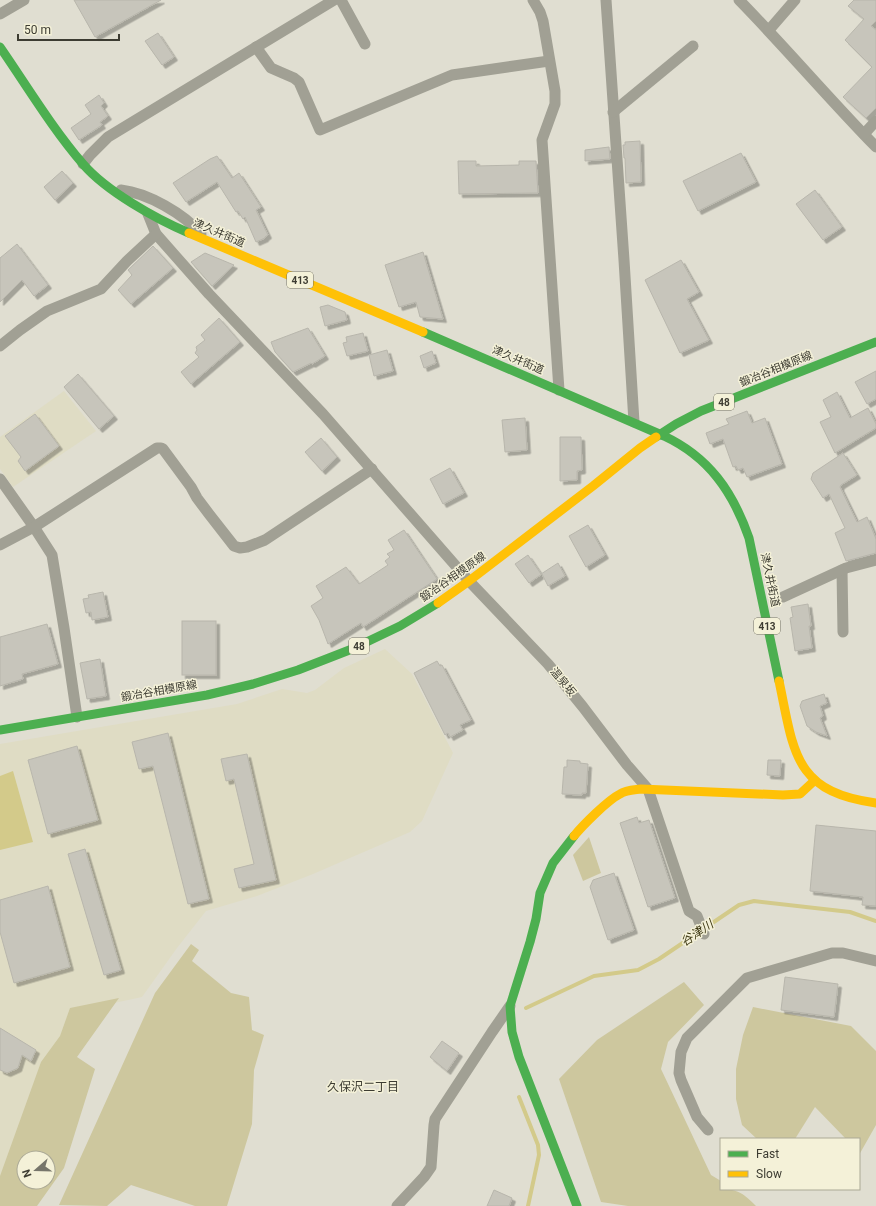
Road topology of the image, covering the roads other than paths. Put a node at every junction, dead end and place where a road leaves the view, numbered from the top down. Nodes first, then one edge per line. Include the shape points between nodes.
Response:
1 (24, 0) edge
2 (334, 0) edge
3 (341, 0) edge
4 (533, 0) edge
5 (606, 0) edge
6 (739, 0) edge
7 (795, 0) edge
8 (0, 14) edge
9 (769, 30) junction
10 (364, 44) dead end
11 (692, 46) dead end
12 (0, 47) edge
13 (256, 47) junction
14 (550, 61) junction
15 (613, 112) junction
16 (876, 121) edge
17 (864, 134) junction
18 (876, 147) edge
19 (83, 164) junction
20 (113, 190) junction
21 (146, 212) junction
22 (156, 234) junction
23 (206, 240) junction
24 (876, 342) edge
25 (0, 346) edge
26 (559, 390) junction
27 (634, 422) junction
28 (660, 434) junction
29 (372, 469) junction
30 (0, 479) edge
31 (34, 527) junction
32 (0, 545) edge
33 (876, 560) edge
34 (842, 570) junction
35 (469, 581) junction
36 (783, 597) dead end
37 (843, 632) dead end
38 (77, 717) junction
39 (0, 730) edge
40 (814, 781) junction
41 (648, 789) junction
42 (876, 803) edge
43 (704, 934) dead end
44 (876, 961) edge
45 (510, 1006) junction
46 (708, 1130) dead end
47 (397, 1206) edge
48 (577, 1206) edge

1 - 8 street
2 - 13 street
3 - 10 street
4 - 14 street via 542,17
5 - 15 street
6 - 9 street
7 - 9 street
9 - 17 street
11 - 15 street
12 - 19 main road, 津久井街道 / 413
13 - 14 street via 271,68 299,82 320,130 452,75
13 - 19 street via 108,138
14 - 26 street via 555,104 542,140
15 - 27 street
16 - 17 street
17 - 18 street
19 - 20 main road, 津久井街道 / 413
20 - 21 main road, 津久井街道 / 413
20 - 23 street via 138,194 154,200 191,223
21 - 22 street, 温泉坂
21 - 23 main road, 津久井街道 / 413
22 - 25 street via 101,289 47,311
22 - 29 street, 温泉坂 via 213,299
23 - 26 main road, 津久井街道 / 413
24 - 28 main road, 鍛冶谷相模原線 / 48 via 701,411
26 - 27 main road, 津久井街道 / 413
27 - 28 main road, 津久井街道 / 413
28 - 35 main road, 鍛冶谷相模原線 / 48
28 - 40 main road, 津久井街道 / 413 via 695,454 722,482 736,502 749,538 796,754
29 - 31 street via 265,540 240,548 234,546 222,532 163,449 157,448
29 - 35 street, 温泉坂
30 - 31 street
31 - 32 street
31 - 38 street via 52,555
33 - 34 street
34 - 36 street
34 - 37 street
35 - 38 main road, 鍛冶谷相模原線 / 48 via 400,626 352,649 298,670 206,695
35 - 41 street, 温泉坂 via 564,682
38 - 39 main road, 鍛冶谷相模原線 / 48
40 - 41 main road via 800,794 783,795
40 - 42 main road, 津久井街道 / 413 via 839,796
41 - 43 street via 689,911 697,916
41 - 45 main road via 627,790 607,804 582,826 553,864 540,892 530,942
44 - 46 street via 832,953 747,978 732,992 687,1038 680,1052 680,1080 697,1117
45 - 47 street via 435,1119 432,1162 428,1172
45 - 48 main road via 514,1043

